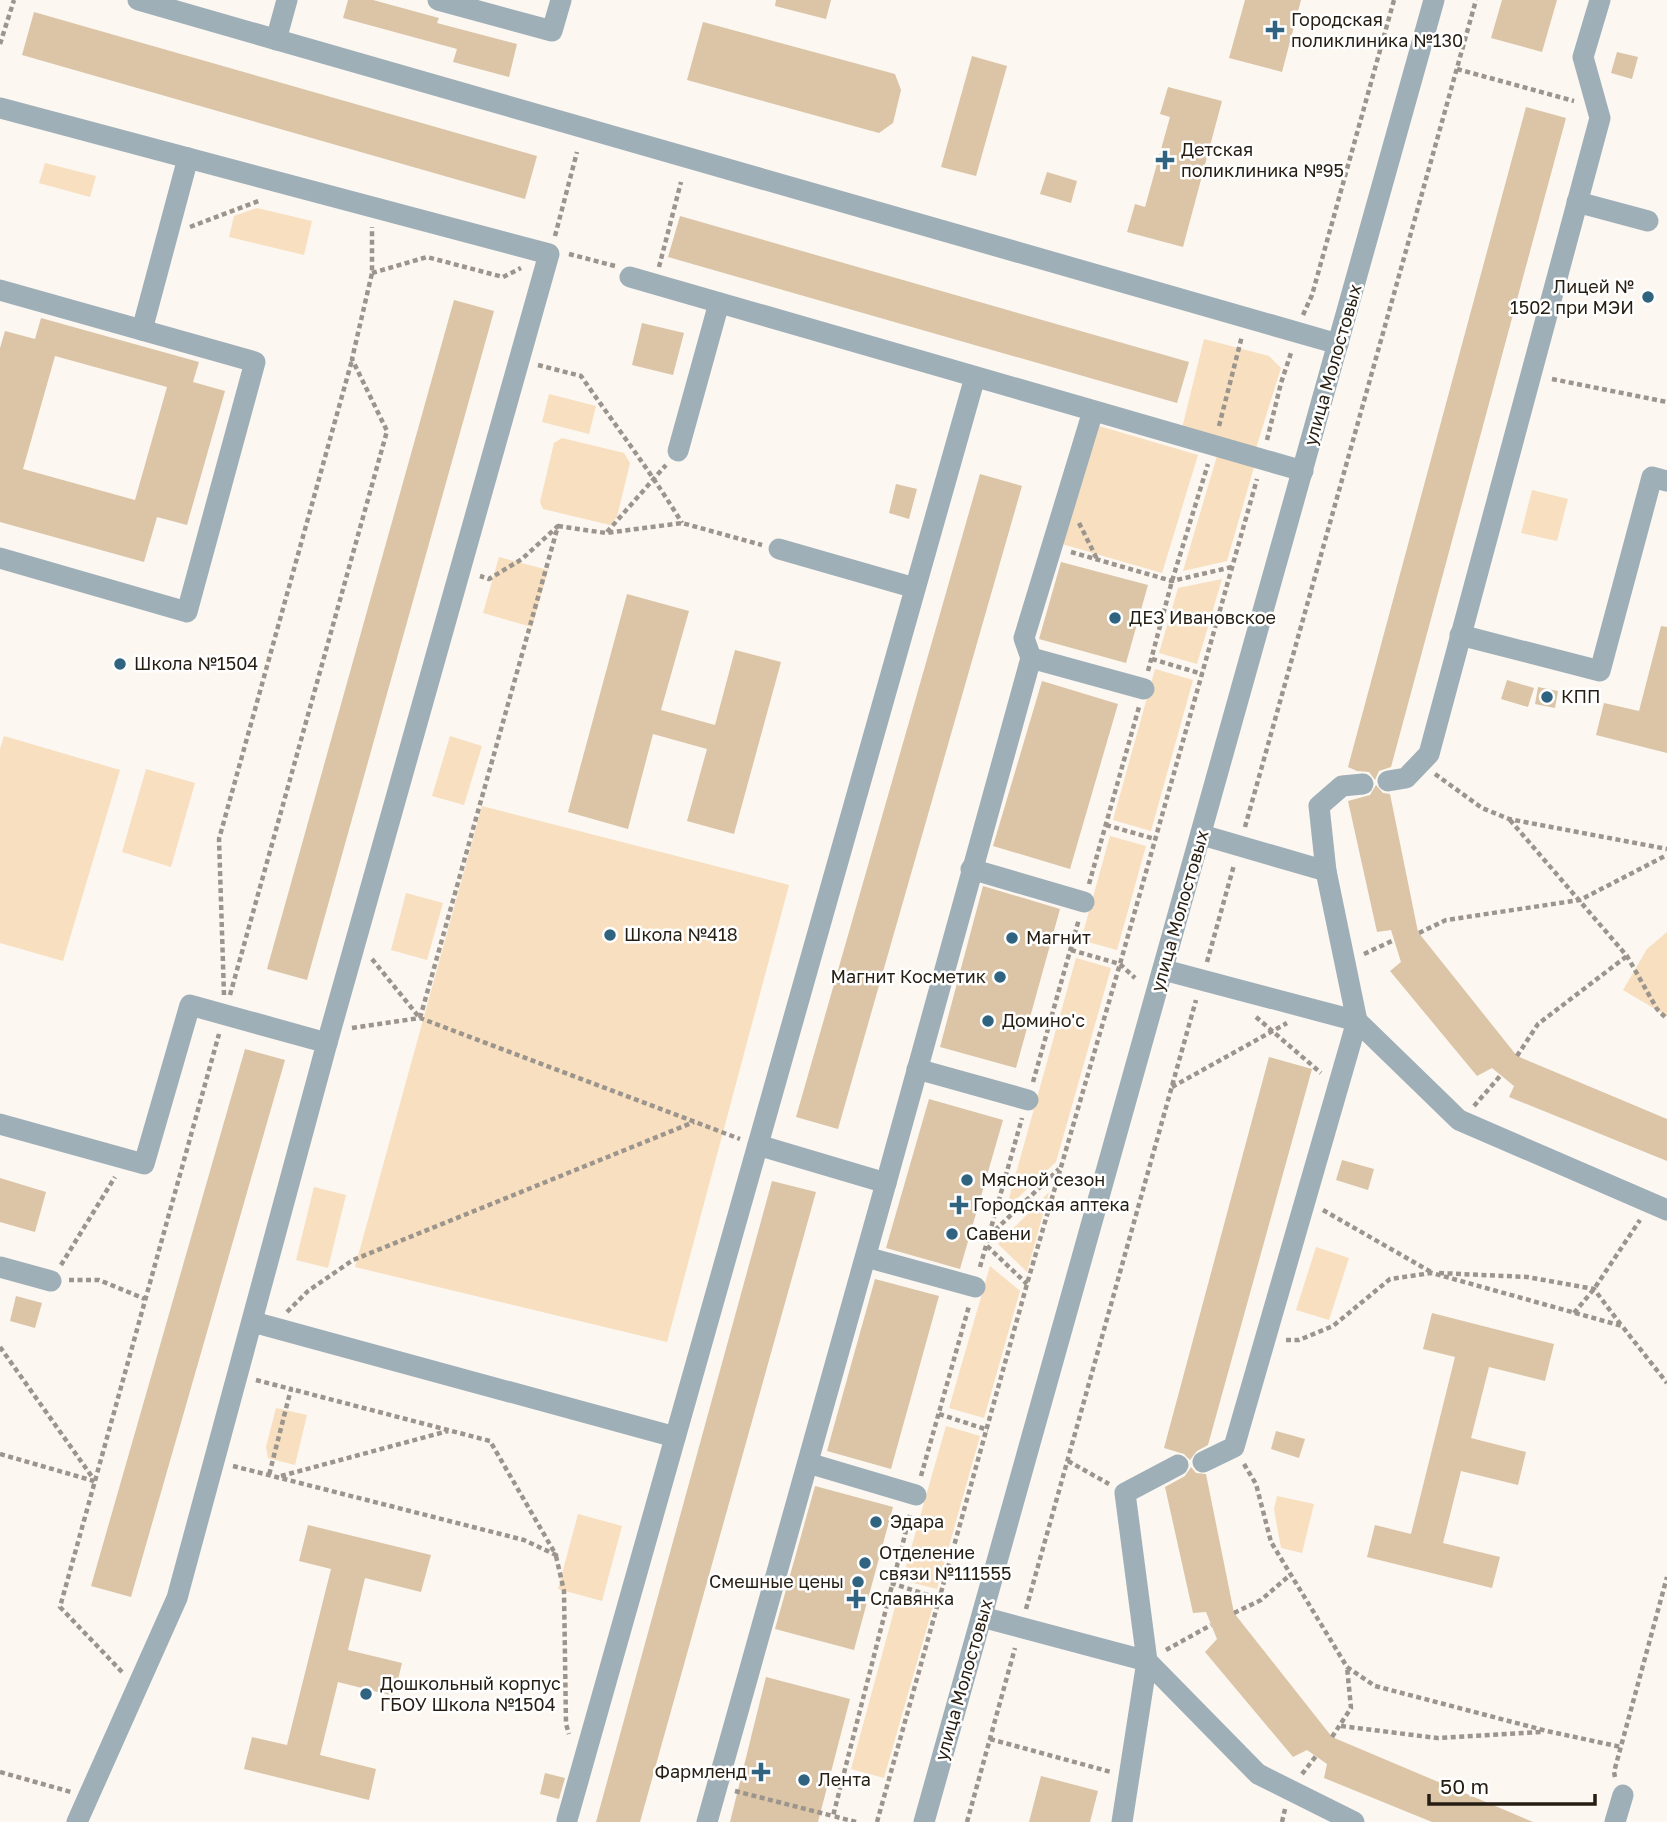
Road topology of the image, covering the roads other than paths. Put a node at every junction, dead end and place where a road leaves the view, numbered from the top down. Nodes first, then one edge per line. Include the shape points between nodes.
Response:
1 (138, 0) edge
2 (287, 0) edge
3 (438, 0) edge
4 (561, 0) edge
5 (1434, 0) edge
6 (1600, 0) edge
7 (276, 40) junction
8 (0, 108) edge
9 (188, 158) junction
10 (1577, 202) junction
11 (1648, 221) dead end
12 (630, 277) dead end
13 (0, 290) edge
14 (719, 303) junction
15 (142, 330) junction
16 (1338, 344) junction
17 (975, 377) junction
18 (1093, 411) junction
19 (678, 451) road end
20 (1303, 471) junction
21 (1667, 481) edge
22 (779, 550) road end
23 (0, 558) edge
24 (915, 588) junction
25 (1460, 635) junction
26 (1031, 658) junction
27 (1143, 689) dead end
28 (1388, 781) dead end
29 (1363, 783) dead end
30 (1202, 835) junction
31 (971, 869) junction
32 (1326, 871) junction
33 (1084, 902) dead end
34 (1164, 970) junction
35 (1357, 1021) junction
36 (328, 1037) junction
37 (917, 1069) junction
38 (1028, 1100) dead end
39 (0, 1124) edge
40 (758, 1145) junction
41 (887, 1184) junction
42 (1659, 1207) edge
43 (866, 1257) junction
44 (0, 1267) edge
45 (51, 1281) road end
46 (975, 1287) dead end
47 (263, 1325) junction
48 (675, 1437) junction
49 (1203, 1462) dead end
50 (808, 1463) junction
51 (1178, 1465) dead end
52 (916, 1494) dead end
53 (982, 1617) junction
54 (1147, 1661) junction
55 (567, 1820) dead end
56 (77, 1822) edge
57 (706, 1822) edge
58 (924, 1822) edge
59 (1122, 1822) edge
60 (1354, 1822) edge

1 - 7 street
2 - 7 street
3 - 4 street via 552,31
5 - 16 street, улица Молостовых
6 - 10 street via 1583,57 1600,118
7 - 16 street
8 - 9 street
9 - 15 street
9 - 36 street via 550,254
10 - 11 street
10 - 25 street
12 - 14 street
13 - 15 street
14 - 17 street
14 - 19 street
15 - 23 street via 255,362 187,612
16 - 20 street, улица Молостовых
17 - 18 street
17 - 24 street
18 - 20 street
18 - 26 street via 1024,638
20 - 30 street, улица Молостовых
21 - 25 street via 1652,477 1600,671
22 - 24 street
24 - 40 street
25 - 28 street via 1429,754 1406,778
26 - 27 street
26 - 31 street
29 - 32 street via 1342,786 1319,806
30 - 32 street
30 - 34 street, улица Молостовых
31 - 33 street
31 - 37 street
32 - 35 street
34 - 35 street
34 - 53 street, улица Молостовых
35 - 42 street via 1461,1121
35 - 49 street via 1234,1447
36 - 39 street via 190,1004 144,1164
36 - 47 street
37 - 38 street
37 - 41 street
40 - 41 street
40 - 48 street
41 - 43 street
43 - 46 street
43 - 50 street
44 - 45 street
47 - 48 street
47 - 56 street via 239,1376 177,1598
48 - 55 street
50 - 52 street
50 - 57 street
51 - 54 street via 1125,1493
53 - 54 street
53 - 58 street, улица Молостовых
54 - 59 street
54 - 60 street via 1258,1774

